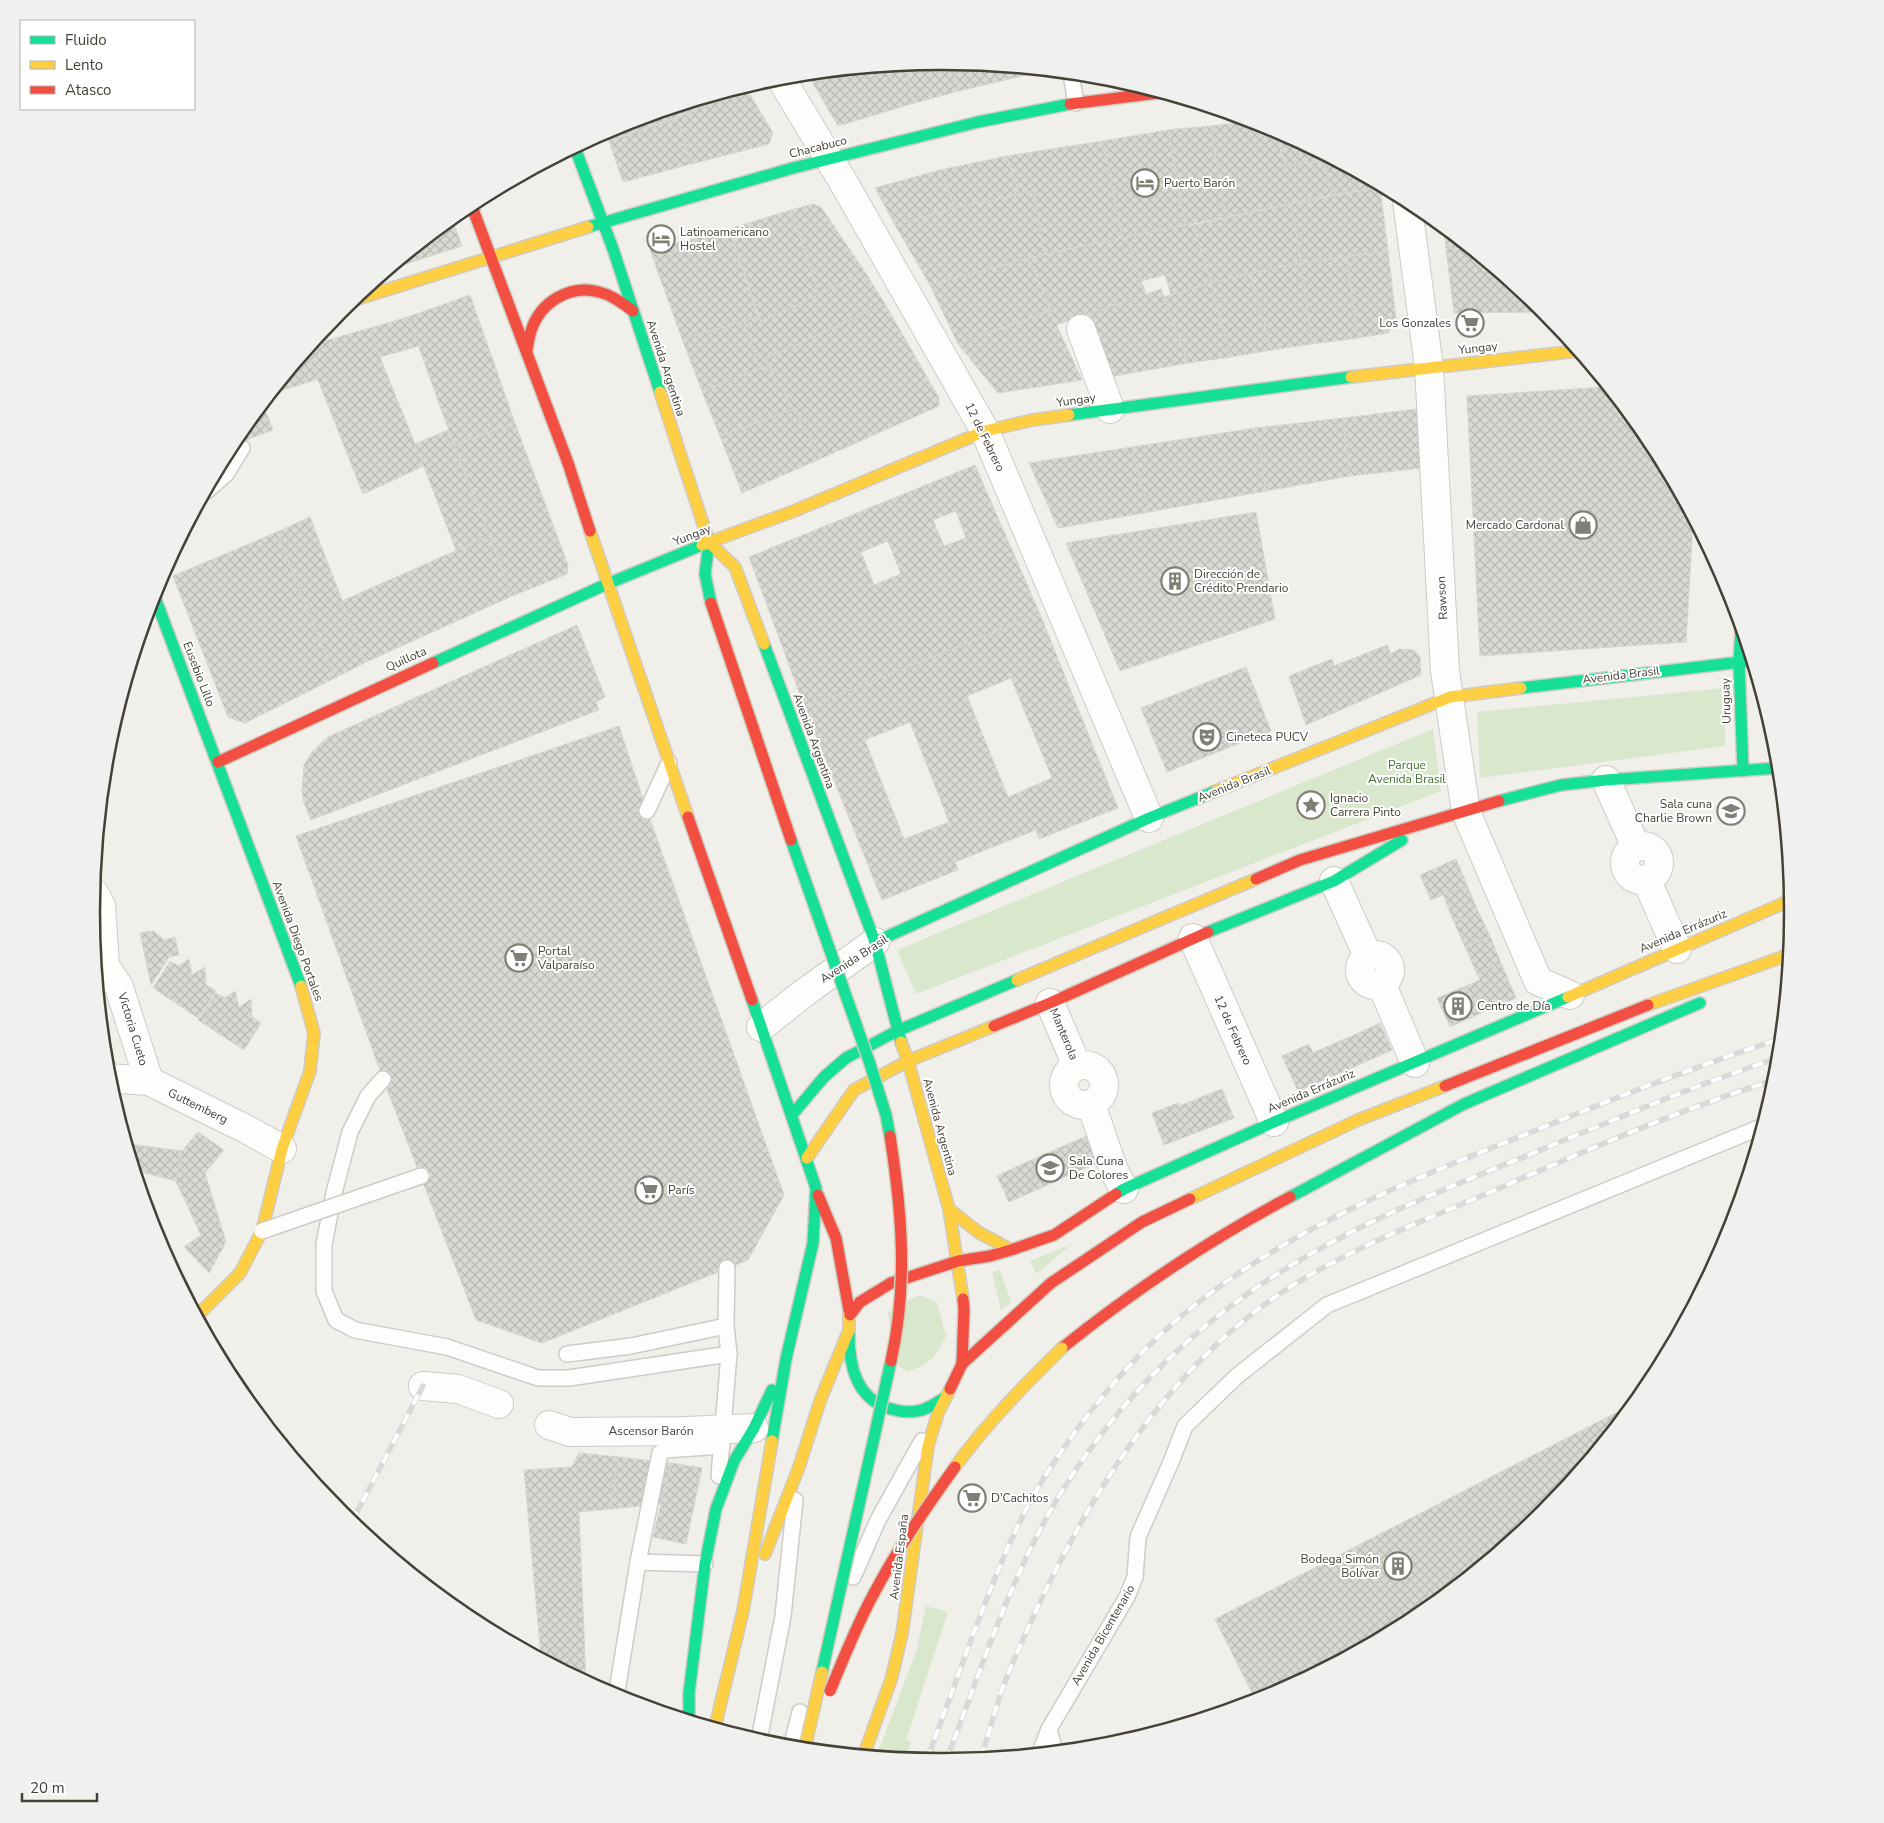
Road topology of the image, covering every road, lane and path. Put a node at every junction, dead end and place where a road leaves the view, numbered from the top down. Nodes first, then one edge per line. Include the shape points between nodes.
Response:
1 (1072, 80) edge
2 (785, 85) edge
3 (1143, 95) edge
4 (1076, 103) junction
5 (577, 154) edge
6 (830, 159) junction
7 (1408, 211) edge
8 (474, 212) edge
9 (603, 222) junction
10 (491, 257) junction
11 (370, 295) edge
12 (633, 311) junction
13 (1081, 329) dead end
14 (527, 350) junction
15 (1571, 353) edge
16 (1429, 366) junction
17 (1110, 409) junction
18 (986, 431) junction
19 (242, 448) dead end
20 (220, 479) edge
21 (709, 542) junction
22 (607, 584) junction
23 (158, 606) edge
24 (1744, 661) edge
25 (1450, 698) junction
26 (218, 762) junction
27 (669, 763) junction
28 (1771, 768) edge
29 (1743, 770) junction
30 (1606, 780) junction
31 (646, 811) dead end
32 (1466, 812) junction
33 (1149, 818) junction
34 (1438, 819) junction
35 (1334, 881) junction
36 (1784, 903) edge
37 (100, 905) edge
38 (1192, 938) junction
39 (101, 940) edge
40 (874, 942) junction
41 (1677, 949) junction
42 (1782, 956) edge
43 (102, 966) edge
44 (1782, 968) edge
45 (1770, 974) dead end
46 (1538, 980) junction
47 (1570, 995) junction
48 (1708, 1000) dead end
49 (1050, 1003) junction
50 (1521, 1016) junction
51 (761, 1027) junction
52 (897, 1031) junction
53 (908, 1061) junction
54 (1414, 1063) junction
55 (118, 1079) edge
56 (383, 1079) dead end
57 (149, 1081) junction
58 (792, 1115) junction
59 (1274, 1122) junction
60 (1755, 1130) edge
61 (282, 1149) junction
62 (807, 1158) junction
63 (420, 1176) dead end
64 (816, 1188) junction
65 (1124, 1189) junction
66 (949, 1209) junction
67 (262, 1231) junction
68 (1011, 1250) junction
69 (958, 1261) junction
70 (727, 1268) dead end
71 (202, 1312) edge
72 (850, 1315) junction
73 (726, 1326) junction
74 (849, 1330) junction
75 (567, 1354) dead end
76 (729, 1354) junction
77 (786, 1359) junction
78 (962, 1364) junction
79 (423, 1386) dead end
80 (946, 1397) junction
81 (499, 1404) dead end
82 (938, 1413) junction
83 (549, 1425) dead end
84 (754, 1428) junction
85 (722, 1438) junction
86 (799, 1467) junction
87 (716, 1509) junction
88 (638, 1562) junction
89 (705, 1564) junction
90 (743, 1611) junction
91 (617, 1688) edge
92 (689, 1713) edge
93 (716, 1722) edge
94 (1049, 1729) junction
95 (760, 1733) edge
96 (793, 1739) edge
97 (806, 1742) edge
98 (811, 1743) edge
99 (1054, 1746) edge
100 (1042, 1747) edge
101 (866, 1749) edge

1 - 4 lane
2 - 6 street, 12 de Febrero
3 - 4 main road, Chacabuco
4 - 6 main road, Chacabuco via 978,122
5 - 9 main road, Avenida Argentina
6 - 9 main road, Chacabuco
6 - 18 street, 12 de Febrero
7 - 16 street, Rawson
8 - 10 main road
9 - 10 main road, Chacabuco
9 - 12 main road, Avenida Argentina
10 - 11 main road, Chacabuco
10 - 14 main road
12 - 14 main road via 612,295 574,290 544,307 532,324
12 - 21 main road, Avenida Argentina
13 - 17 street
14 - 22 main road
15 - 16 main road, Yungay
16 - 17 main road, Yungay
16 - 25 street, Rawson via 1445,671
17 - 18 main road, Yungay via 1033,420
18 - 21 main road, Yungay via 794,511
18 - 33 street, 12 de Febrero
19 - 20 lane
21 - 22 main road, Yungay
21 - 40 main road, Avenida Argentina via 735,567
21 - 97 main road, bridge via 705,574 711,603 886,1115 900,1217 902,1289 894,1347
22 - 26 main road, Quillota
22 - 27 main road
23 - 26 main road, Eusebio Lillo
24 - 25 main road, Avenida Brasil
24 - 29 main road, Uruguay
25 - 32 street, Rawson
25 - 33 main road, Avenida Brasil
26 - 61 main road, Avenida Diego Portales via 304,994 314,1032 310,1071
27 - 31 lane
27 - 51 main road
28 - 29 main road
29 - 30 main road
30 - 32 main road via 1560,785
30 - 41 street via 1636,847 1651,849 1658,857 1656,872 1646,879
32 - 34 main road
32 - 46 street, Rawson
33 - 40 main road, Avenida Brasil
34 - 35 main road
34 - 52 main road via 1300,860
35 - 38 main road
35 - 54 street via 1368,956 1382,956 1388,963 1390,973 1381,983
36 - 41 main road, Avenida Errázuriz
37 - 39 street, Victoria Cueto
38 - 49 main road
38 - 59 street, 12 de Febrero
40 - 51 street, Avenida Brasil
40 - 52 main road, Avenida Argentina
41 - 47 main road, Avenida Errázuriz
42 - 78 main road via 1655,1002 1358,1120 1142,1222 1051,1283
43 - 57 street, Victoria Cueto via 119,987
44 - 45 main road
46 - 47 street
46 - 50 street
47 - 50 main road, Avenida Errázuriz
48 - 98 main road, bridge via 1464,1104 1259,1213 1182,1260 1062,1348 1031,1376 979,1436 898,1551 836,1674
49 - 53 main road
49 - 65 street, Manterola via 1077,1066 1083,1064 1096,1068 1103,1078 1104,1090 1091,1104 1114,1171
50 - 54 main road, Avenida Errázuriz
51 - 58 main road
52 - 53 main road, Avenida Argentina
52 - 58 main road via 846,1058 824,1077
53 - 62 main road via 854,1090
53 - 66 main road, Avenida Argentina
54 - 59 main road, Avenida Errázuriz
55 - 57 street, Guttemberg
56 - 76 lane via 368,1096 350,1132 324,1244 324,1291 336,1320 355,1330 447,1347 538,1378 569,1378
57 - 61 street, Guttemberg
58 - 62 main road
59 - 65 main road, Avenida Errázuriz
60 - 94 lane, Avenida Bicentenario via 1327,1305 1237,1376 1185,1426 1138,1537 1135,1577 1127,1597
61 - 67 main road, Avenida Diego Portales
62 - 64 main road
63 - 67 lane, bridge
64 - 72 main road via 836,1238
64 - 77 main road via 813,1243
65 - 68 main road, Avenida Errázuriz via 1054,1235
66 - 68 main road via 984,1236
66 - 69 main road, Avenida Argentina
67 - 71 main road, Avenida Diego Portales via 240,1273
68 - 69 main road, Avenida Errázuriz
69 - 72 main road, Avenida Errázuriz via 891,1283 860,1302
69 - 78 main road, Avenida Argentina via 964,1309
70 - 73 lane
72 - 74 main road
73 - 75 lane via 631,1346
73 - 76 lane
74 - 80 main road via 849,1349 857,1382 864,1394 877,1403 905,1411 919,1411
74 - 86 main road via 820,1401
76 - 85 lane
77 - 84 main road
77 - 90 main road
78 - 80 main road, Avenida España
79 - 81 street via 458,1389
80 - 82 main road, Avenida España
82 - 96 lane via 878,1520 847,1589 797,1720
82 - 101 main road, Avenida España via 924,1470 902,1634 891,1680
83 - 85 street, Ascensor Barón via 570,1432
84 - 85 street, Ascensor Barón
84 - 87 main road via 734,1461
85 - 87 lane
85 - 88 lane via 660,1453
86 - 90 main road
86 - 95 lane via 783,1616
87 - 89 main road
88 - 89 lane
88 - 91 lane
89 - 92 main road
90 - 93 main road
94 - 99 lane
94 - 100 lane, Avenida Bicentenario

